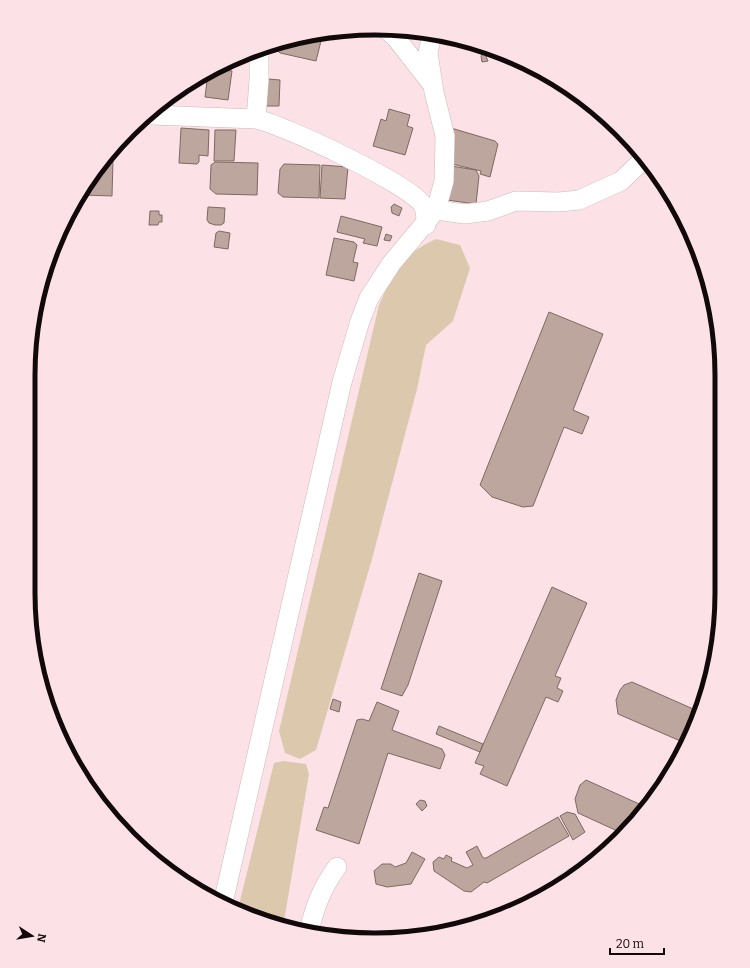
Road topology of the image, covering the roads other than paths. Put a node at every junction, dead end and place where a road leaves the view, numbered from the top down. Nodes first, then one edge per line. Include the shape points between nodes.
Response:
1 (394, 36) edge
2 (431, 40) edge
3 (259, 56) edge
4 (432, 84) junction
5 (156, 115) edge
6 (256, 119) junction
7 (640, 162) edge
8 (431, 218) junction
9 (337, 867) dead end
10 (224, 898) edge
11 (310, 926) edge

1 - 4 street
2 - 4 street via 428,53
3 - 6 street
4 - 8 street via 445,136 444,181
5 - 6 street
6 - 8 street via 270,122 408,190
7 - 8 street via 621,181 579,200 516,201 488,211
8 - 10 street via 378,283 360,321 341,390
9 - 11 street via 324,885

